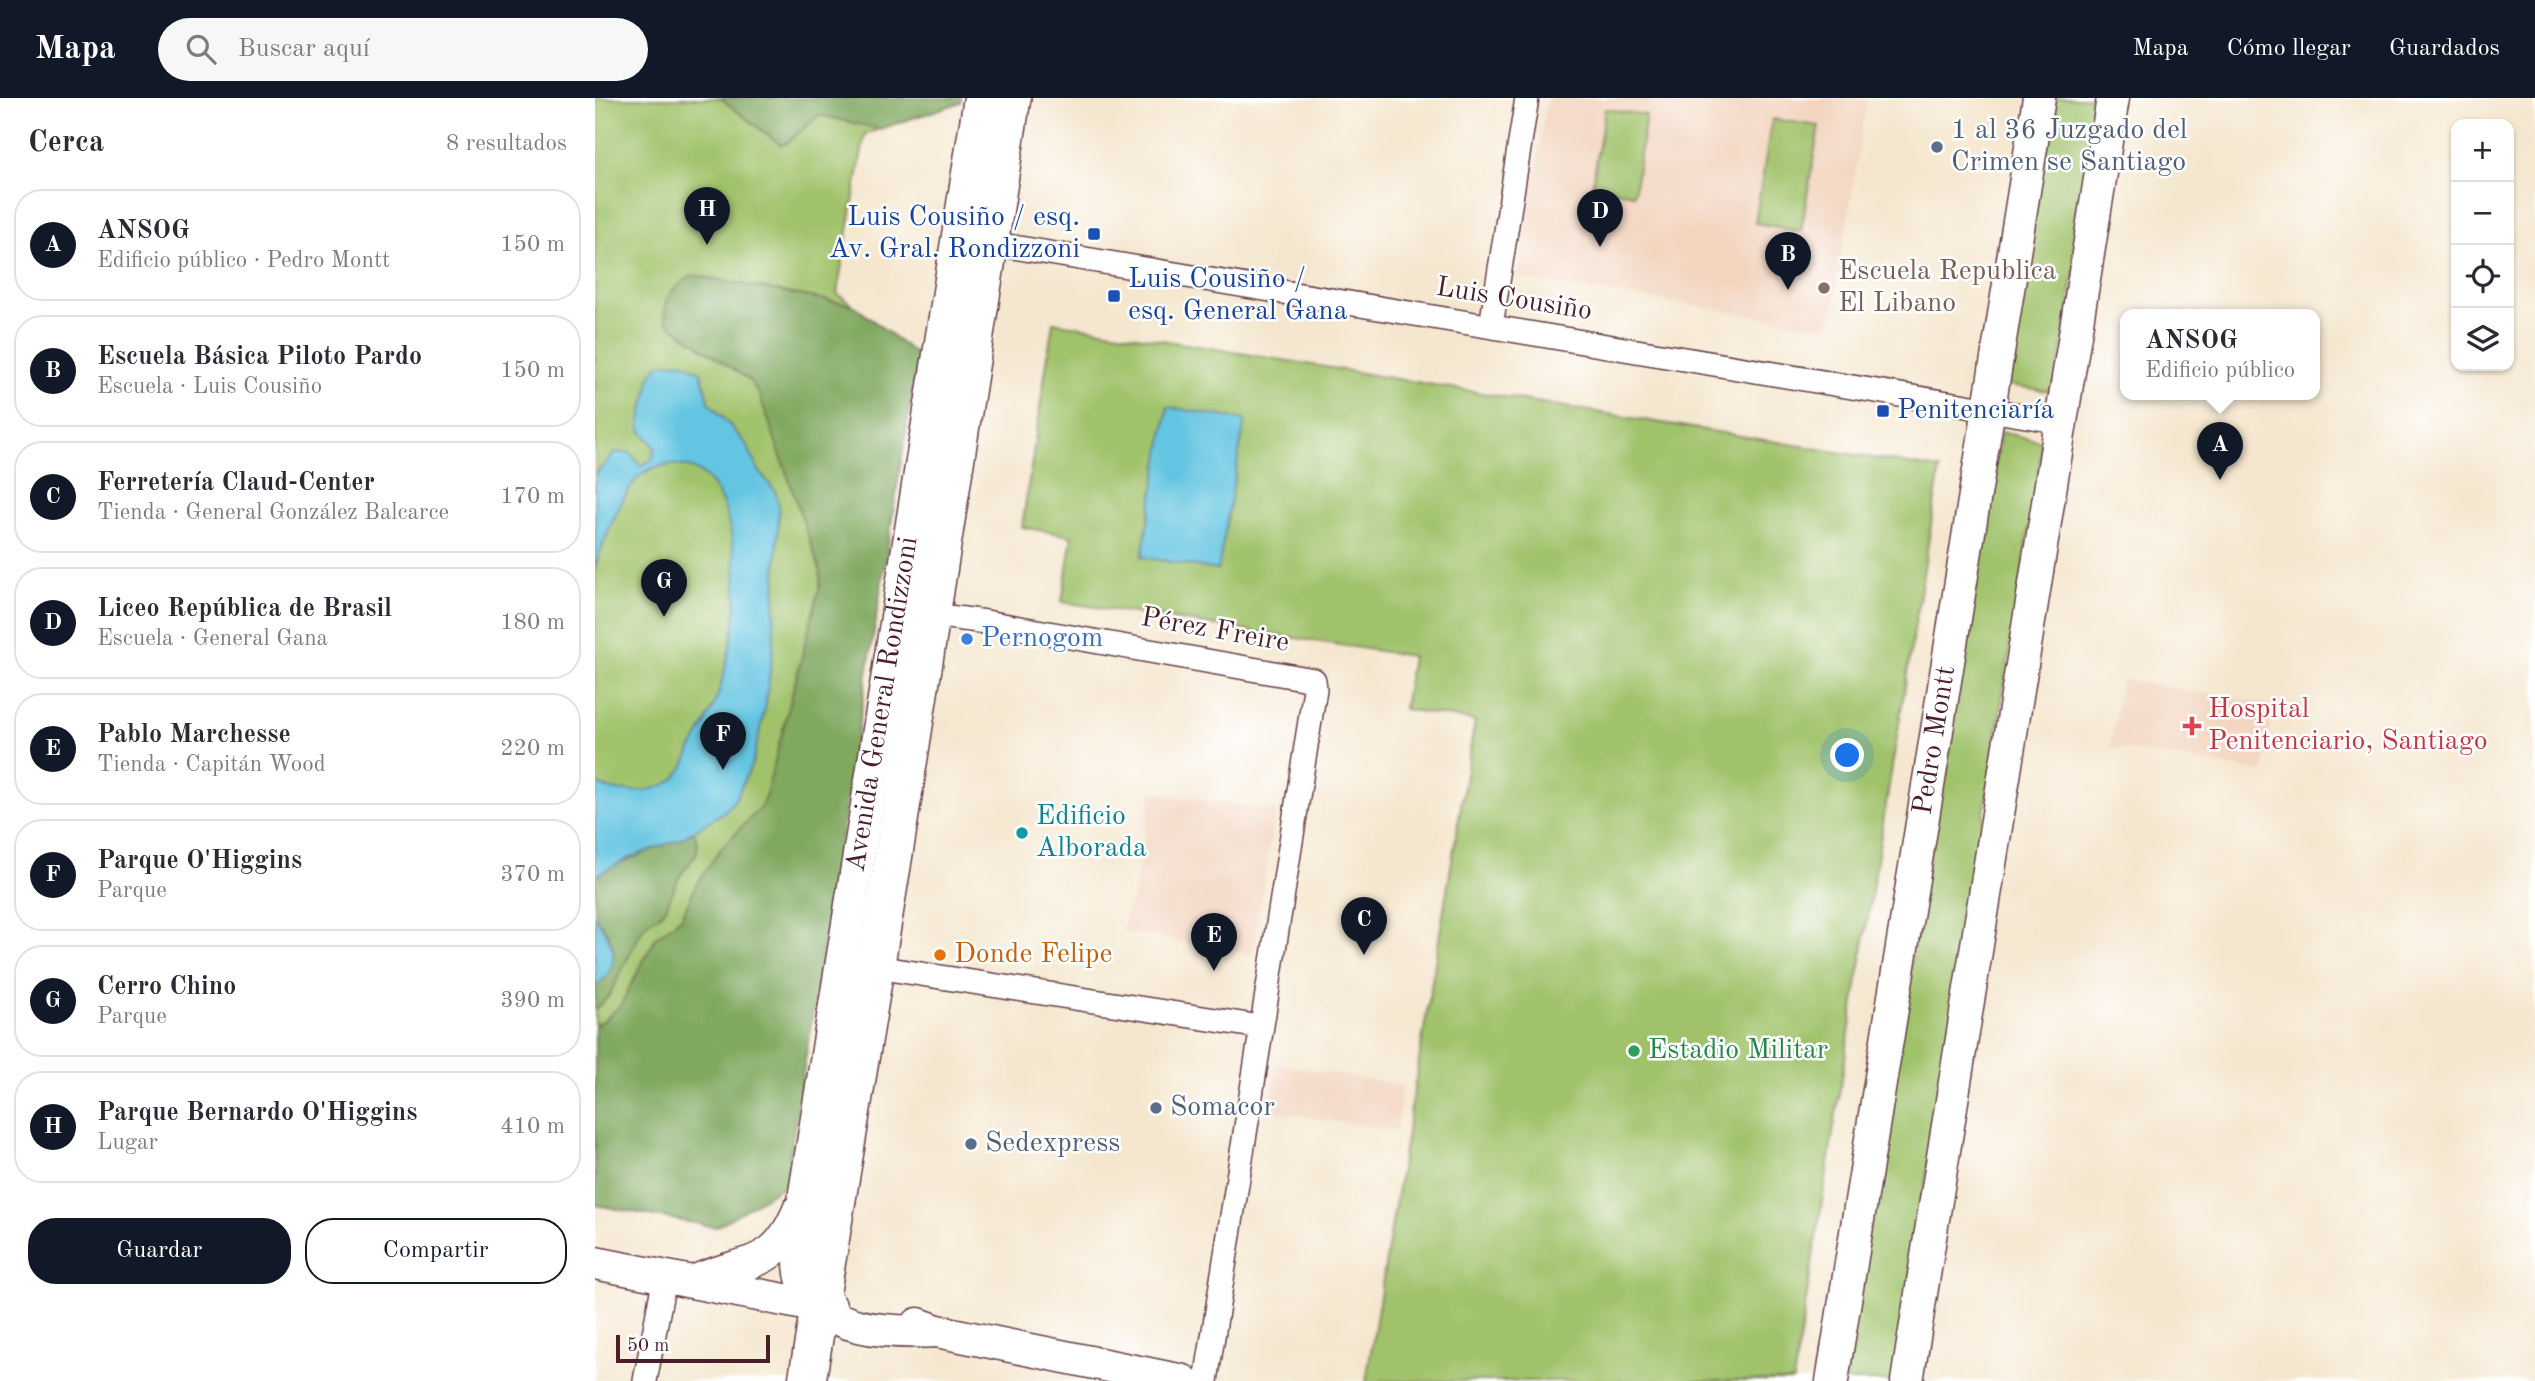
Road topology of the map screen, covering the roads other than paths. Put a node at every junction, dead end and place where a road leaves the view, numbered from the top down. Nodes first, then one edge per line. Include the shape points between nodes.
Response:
1 (980, 98) edge
2 (1012, 98) edge
3 (1527, 98) edge
4 (2039, 98) edge
5 (2113, 98) edge
6 (973, 240) junction
7 (1490, 327) junction
8 (1989, 410) junction
9 (2062, 422) junction
10 (914, 613) junction
11 (858, 964) junction
12 (1261, 1027) junction
13 (804, 1199) junction
14 (595, 1263) edge
15 (680, 1279) junction
16 (820, 1307) junction
17 (645, 1381) edge
18 (807, 1381) edge
19 (1183, 1381) edge
20 (1206, 1381) edge
21 (1832, 1381) edge
22 (1907, 1381) edge

1 - 6 street, Avenida General Rondizzoni
2 - 6 main road, Avenida General Rondizzoni
3 - 7 street
4 - 8 street, Pedro Montt
5 - 9 street
6 - 7 street, Luis Cousiño
6 - 10 main road, Avenida General Rondizzoni
7 - 8 street, Luis Cousiño
8 - 9 street, Luis Cousiño
8 - 21 street, Pedro Montt
9 - 22 street
10 - 11 main road, Avenida General Rondizzoni
10 - 12 street, Pérez Freire via 1314,680
11 - 12 street
11 - 13 street, Avenida General Rondizzoni
11 - 16 main road, Avenida General Rondizzoni
12 - 20 street
13 - 15 street via 787,1238 769,1255 744,1267
13 - 16 street, Avenida General Rondizzoni via 801,1273
14 - 15 street
15 - 16 street
15 - 17 street
16 - 18 main road, Avenida General Rondizzoni
16 - 19 street via 857,1307 937,1331

